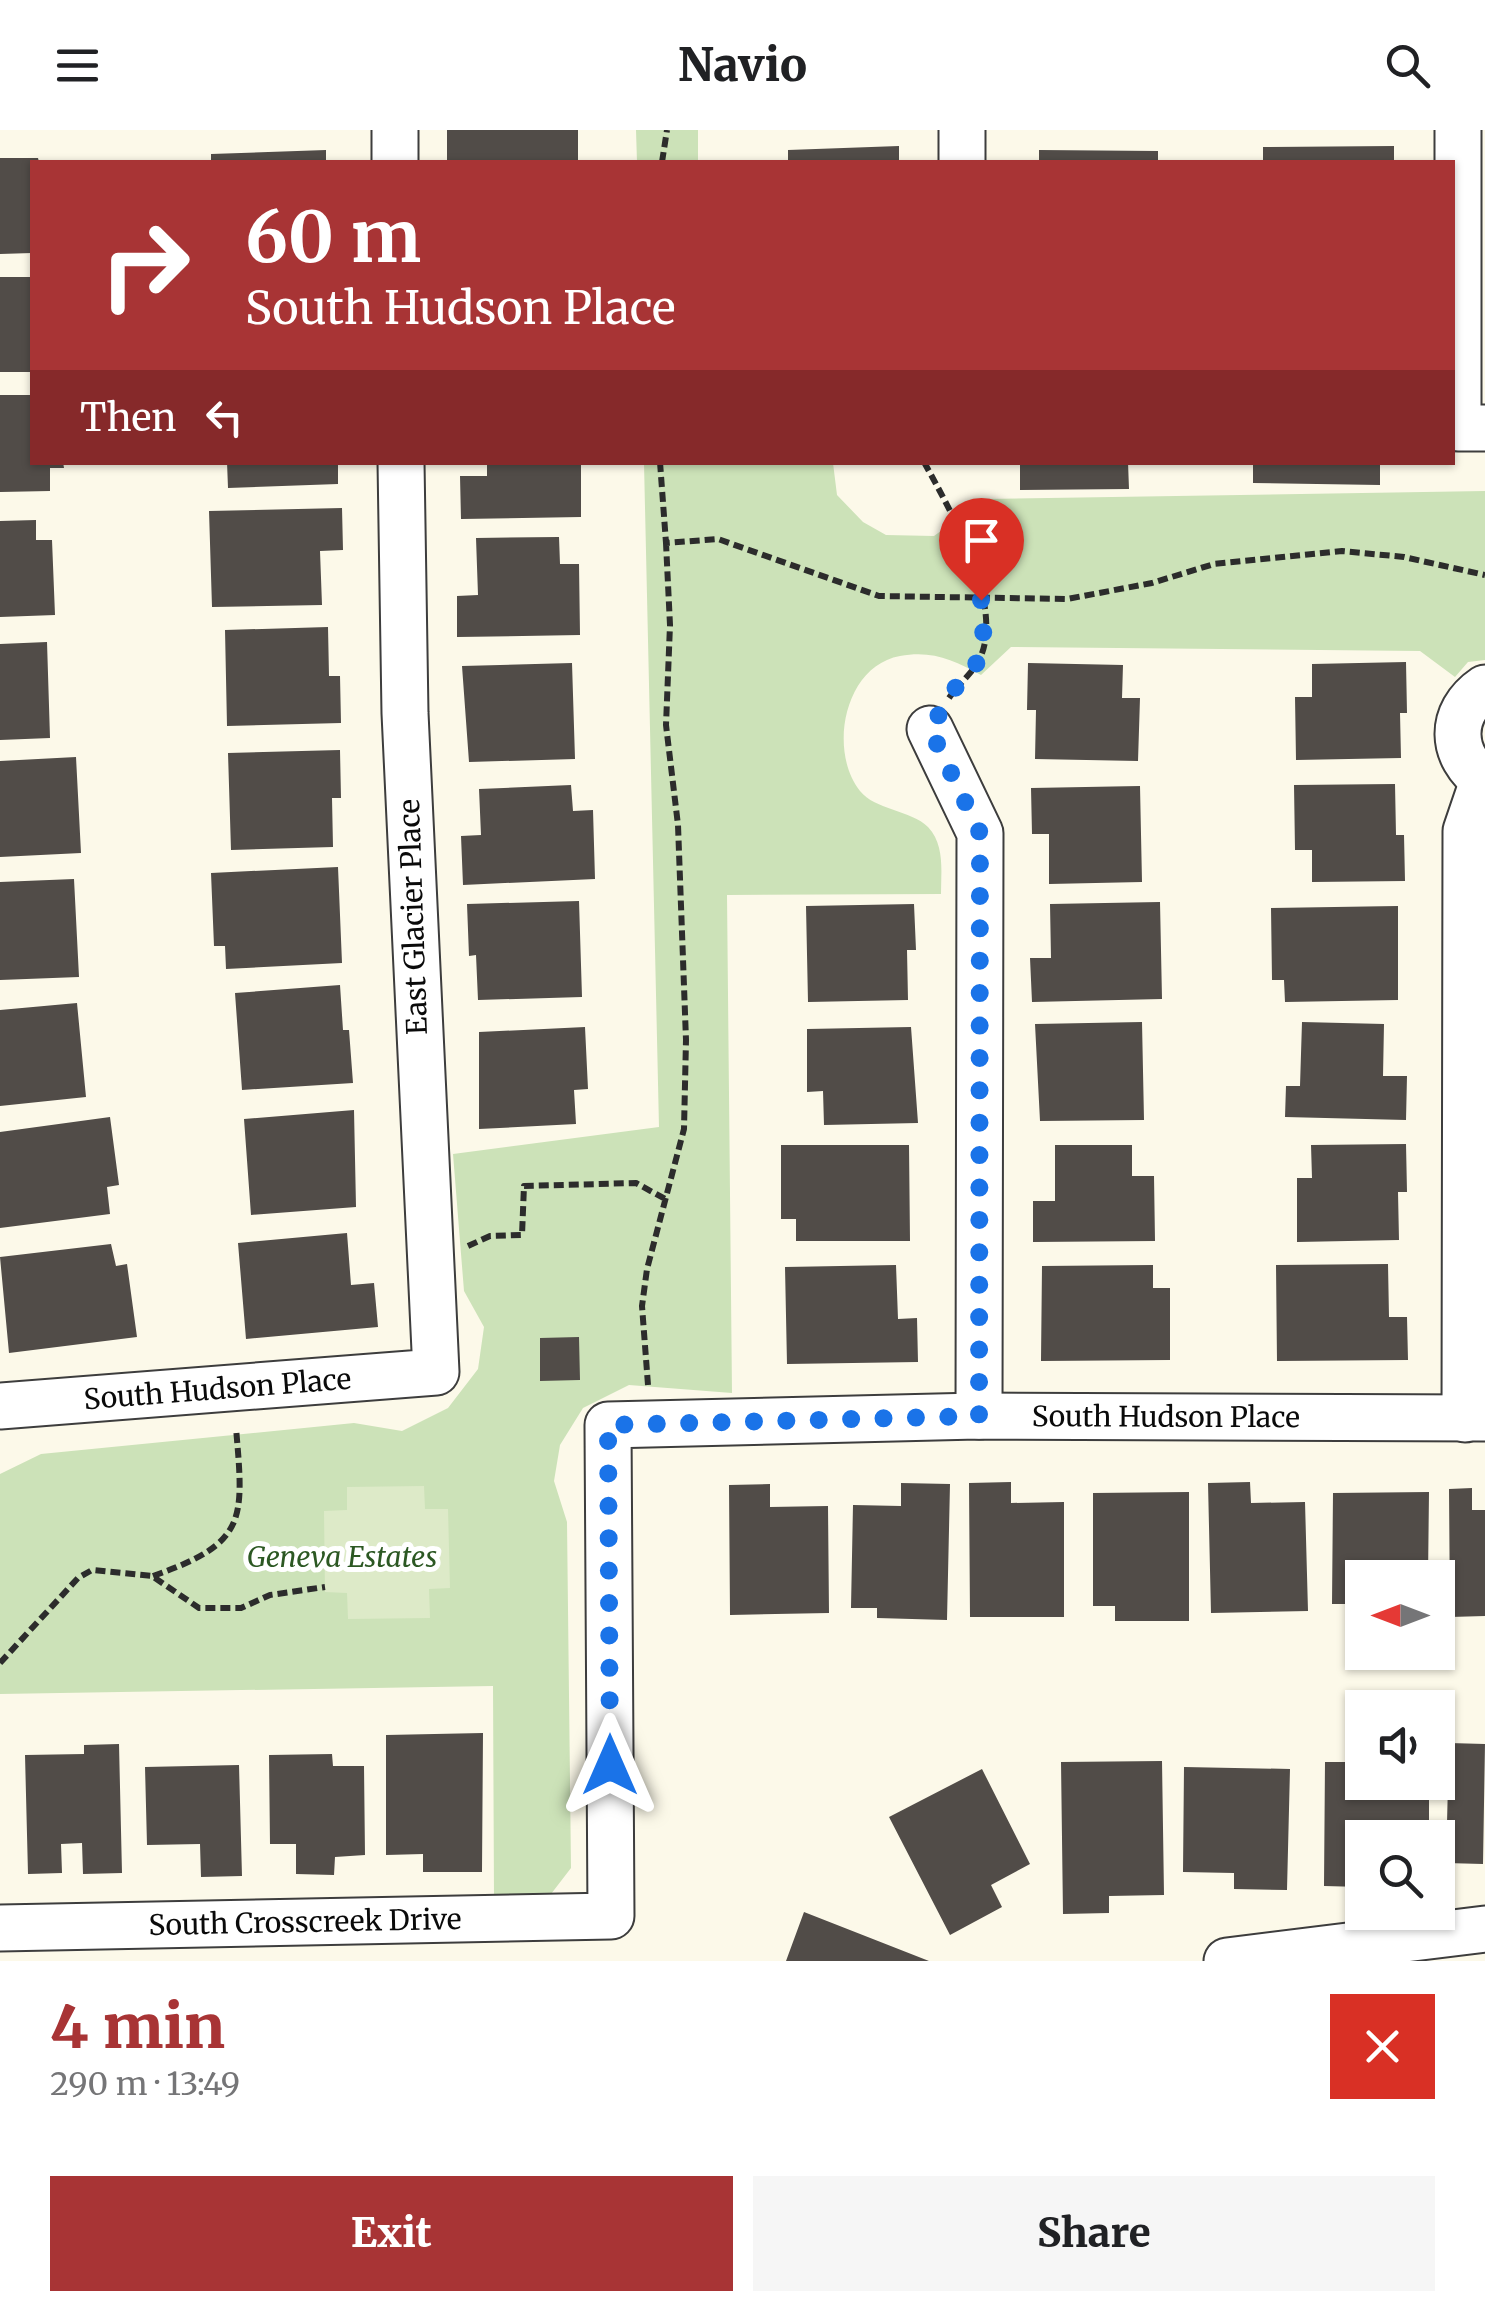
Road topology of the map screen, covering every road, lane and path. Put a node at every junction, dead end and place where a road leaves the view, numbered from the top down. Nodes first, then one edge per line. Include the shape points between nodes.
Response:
1 (395, 130) edge
2 (667, 130) edge
3 (962, 130) edge
4 (1458, 130) edge
5 (396, 160) edge
6 (662, 160) edge
7 (962, 160) edge
8 (1472, 428) edge
9 (400, 465) edge
10 (660, 465) edge
11 (926, 465) edge
12 (666, 543) junction
13 (1485, 576) edge
14 (981, 600) junction
15 (1485, 688) edge
16 (930, 729) joint
17 (1484, 781) edge
18 (668, 1200) junction
19 (428, 1250) junction
20 (436, 1372) joint
21 (233, 1388) junction
22 (0, 1406) edge
23 (979, 1416) junction
24 (1475, 1418) edge
25 (629, 1425) junction
26 (152, 1576) junction
27 (325, 1587) dead end
28 (0, 1663) edge
29 (0, 1928) edge
30 (1478, 1940) edge
31 (1227, 1961) edge

1 - 5 street
2 - 6 path
3 - 7 street
4 - 8 street
9 - 19 street, East Glacier Place
10 - 12 path
11 - 14 path via 963,532
12 - 14 path via 718,539 879,596
12 - 18 path via 666,726 678,825 686,1040 684,1128
13 - 14 path via 1342,551 1214,564 1067,599
14 - 16 path via 978,662
15 - 17 street via 1464,707 1457,727 1467,766
16 - 23 street via 980,833
17 - 24 street via 1466,831
18 - 19 path via 636,1183 524,1186 522,1234
18 - 25 path via 647,1269
19 - 20 street, East Glacier Place
20 - 21 street, South Hudson Place
21 - 22 street, South Hudson Place
21 - 26 path via 242,1495 230,1535 200,1559
23 - 24 street, South Hudson Place
23 - 25 street, South Hudson Place
25 - 29 street, South Crosscreek Drive via 612,1916
26 - 27 path via 199,1608 241,1608 270,1595
26 - 28 path via 92,1570 78,1578
30 - 31 street

